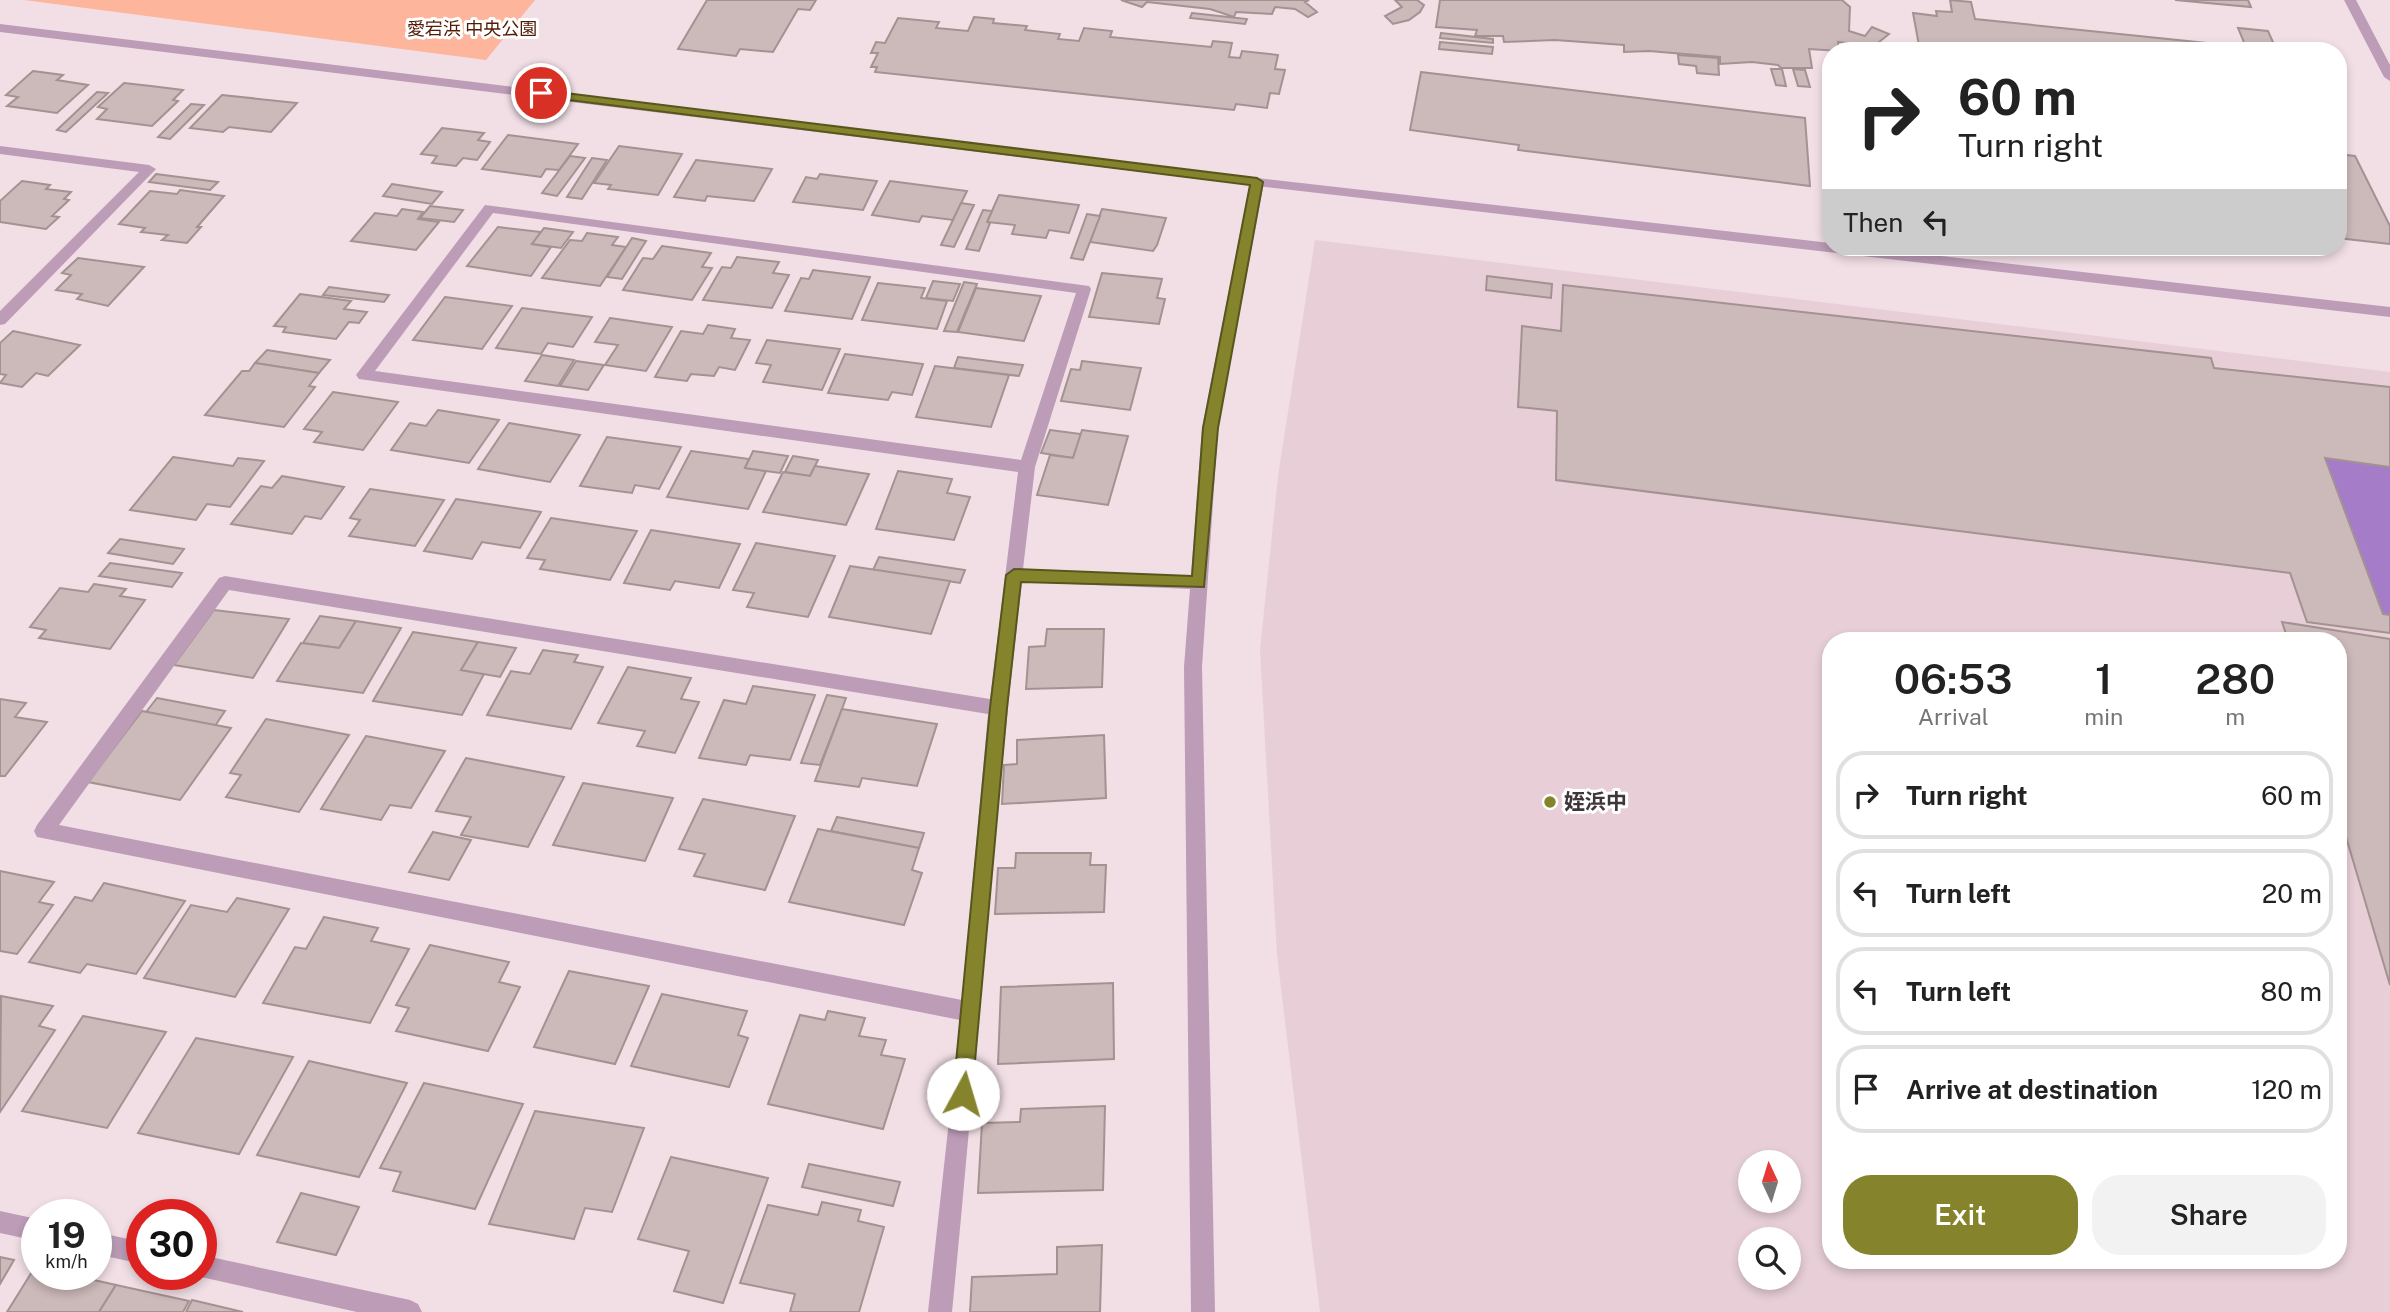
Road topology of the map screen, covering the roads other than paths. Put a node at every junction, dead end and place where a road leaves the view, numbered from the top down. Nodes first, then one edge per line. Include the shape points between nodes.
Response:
1 (2350, 0) edge
2 (0, 28) edge
3 (2390, 76) edge
4 (0, 150) edge
5 (1257, 182) junction
6 (1822, 247) edge
7 (1902, 256) edge
8 (2390, 312) edge
9 (0, 320) edge
10 (1027, 467) junction
11 (1014, 575) junction
12 (1199, 583) junction
13 (998, 708) junction
14 (971, 1012) junction
15 (0, 1222) edge
16 (21, 1227) edge
17 (217, 1270) edge
18 (410, 1312) edge
19 (940, 1312) edge
20 (1203, 1312) edge

1 - 3 street
2 - 5 street
4 - 9 street via 149,169
5 - 6 street
5 - 12 street via 1210,428
7 - 8 street
10 - 10 street via 930,453 364,375 490,208 1084,289
10 - 11 street
11 - 12 street
11 - 13 street
12 - 20 street via 1193,667
13 - 14 street
13 - 14 street via 225,583 44,831
14 - 19 street
15 - 16 street
17 - 18 street

